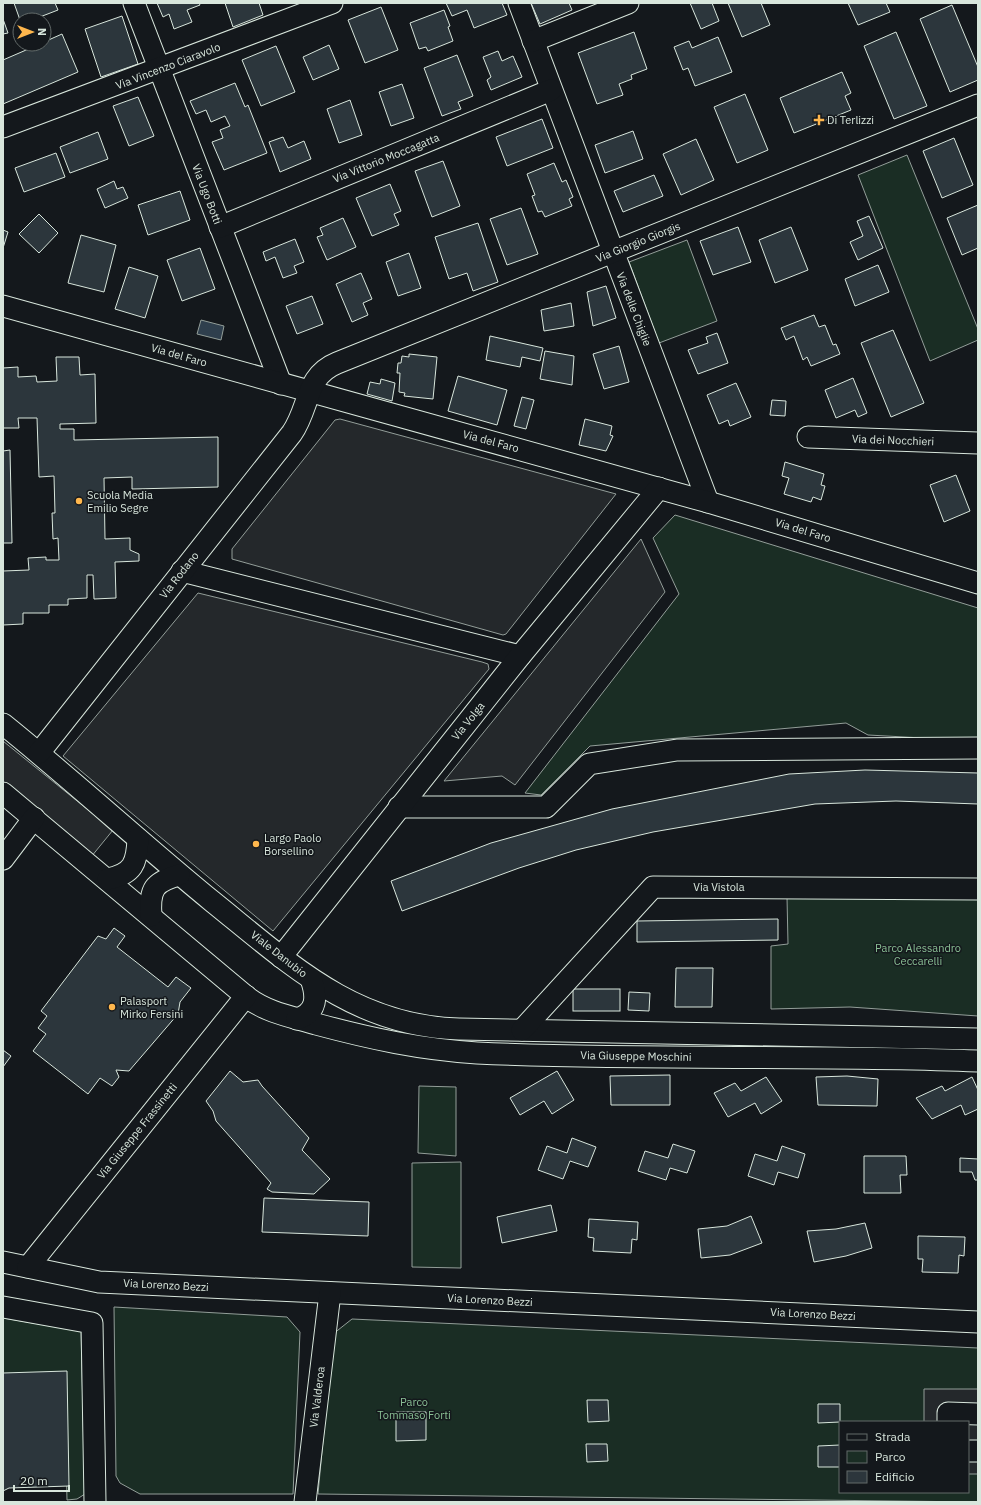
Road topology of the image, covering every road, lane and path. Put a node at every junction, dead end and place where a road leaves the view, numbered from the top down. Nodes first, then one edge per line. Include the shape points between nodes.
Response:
1 (134, 3) edge
2 (332, 3) edge
3 (519, 3) edge
4 (628, 3) edge
5 (533, 41) junction
6 (160, 69) junction
7 (551, 90) junction
8 (978, 105) edge
9 (3, 127) edge
10 (220, 227) junction
11 (613, 252) junction
12 (3, 306) edge
13 (281, 384) junction
14 (310, 391) junction
15 (808, 437) dead end
16 (978, 444) edge
17 (659, 488) junction
18 (708, 502) junction
19 (182, 571) junction
20 (978, 583) edge
21 (520, 656) junction
22 (3, 724) edge
23 (978, 748) edge
24 (39, 753) junction
25 (3, 793) edge
26 (399, 807) junction
27 (34, 818) junction
28 (138, 839) junction
29 (3, 859) edge
30 (179, 875) junction
31 (108, 879) junction
32 (978, 889) edge
33 (151, 916) junction
34 (281, 957) junction
35 (310, 979) junction
36 (246, 996) junction
37 (297, 1018) junction
38 (522, 1030) junction
39 (978, 1039) edge
40 (978, 1061) edge
41 (3, 1262) edge
42 (28, 1267) junction
43 (330, 1293) junction
44 (3, 1307) edge
45 (978, 1322) edge
46 (978, 1414) edge
47 (948, 1421) edge
48 (95, 1502) edge
49 (305, 1502) edge

1 - 6 street, Via Ugo Botti
2 - 6 street, Via Vincenzo Ciaravolo
3 - 5 street, Via delle Chiglie
4 - 5 street
5 - 7 street, Via delle Chiglie
6 - 9 street, Via Vincenzo Ciaravolo
6 - 10 street, Via Ugo Botti
7 - 10 street, Via Vittorio Moccagatta
7 - 11 street, Via delle Chiglie
8 - 11 street, Via Giorgio Giorgis
10 - 13 street, Via Ugo Botti
11 - 14 street, Via Giorgio Giorgis via 332,365 318,375
11 - 18 street, Via delle Chiglie
12 - 13 street, Via del Faro
13 - 14 street, Via del Faro
14 - 17 street, Via del Faro
14 - 19 street, Via Rodano via 301,418 292,433
15 - 16 street, Via dei Nocchieri
17 - 18 street, Via del Faro
17 - 21 street, Via Volga
18 - 20 street, Via del Faro
19 - 21 street
19 - 24 street, Via Rodano
21 - 26 street, Via Volga
22 - 24 street, Viale Danubio
23 - 26 street via 677,750 589,764 546,807
24 - 28 street, Viale Danubio
25 - 27 street
26 - 34 street, Via Volga
27 - 29 street
27 - 31 street
28 - 30 street, Viale Danubio
28 - 31 street via 133,866 121,875
30 - 33 street via 163,880 154,888 150,899
30 - 34 street, Viale Danubio
31 - 33 street
32 - 38 street, Via Vistola via 653,887
33 - 36 street
34 - 35 street, Viale Danubio
35 - 37 street, Viale Danubio via 316,998 314,1006 308,1014
35 - 38 street via 353,1003 401,1022 439,1028
36 - 37 street via 260,1006
36 - 42 street, Via Giuseppe Frassinetti
37 - 40 street, Via Giuseppe Moschini via 385,1042 477,1053
38 - 39 street
41 - 42 street, Via Lorenzo Bezzi
42 - 43 street, Via Lorenzo Bezzi via 99,1282
43 - 45 street, Via Lorenzo Bezzi
43 - 49 street, Via Valderoa
44 - 48 street via 92,1323
46 - 47 street via 948,1413

